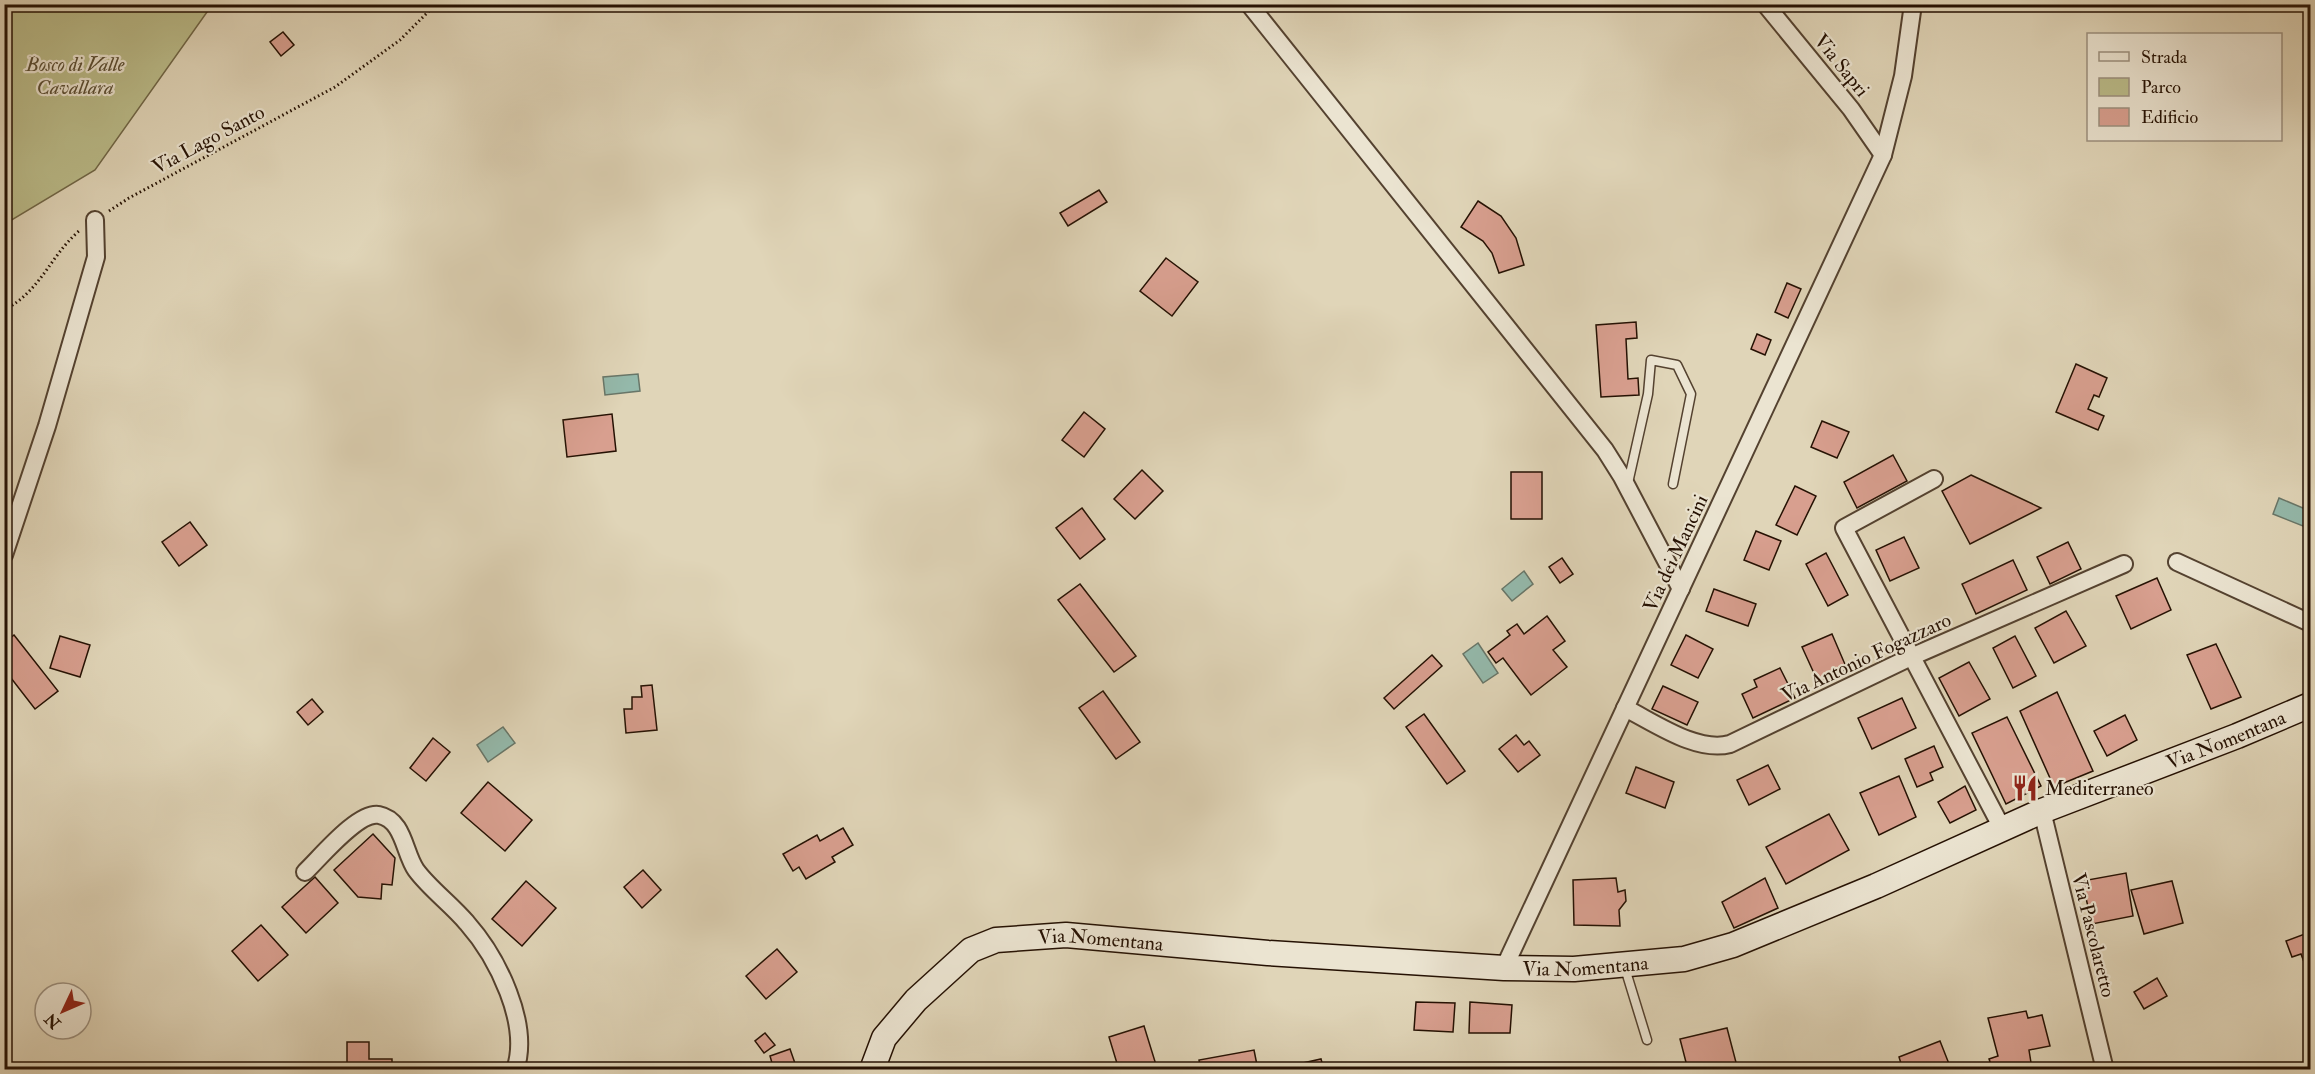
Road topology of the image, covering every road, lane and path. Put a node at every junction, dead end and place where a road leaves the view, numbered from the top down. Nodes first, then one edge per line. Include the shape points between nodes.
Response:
1 (436, 4) edge
2 (1249, 4) edge
3 (1765, 4) edge
4 (1913, 4) edge
5 (1883, 155) junction
6 (96, 220) junction
7 (4, 310) edge
8 (1934, 479) dead end
9 (1673, 484) dead end
10 (1627, 487) junction
11 (4, 555) edge
12 (2177, 562) dead end
13 (2124, 564) dead end
14 (1681, 590) junction
15 (2310, 624) edge
16 (1911, 657) junction
17 (2310, 705) edge
18 (1625, 708) junction
19 (2042, 811) junction
20 (2002, 828) junction
21 (305, 872) dead end
22 (1624, 965) junction
23 (1504, 968) junction
24 (1647, 1040) dead end
25 (515, 1070) edge
26 (872, 1070) edge
27 (2105, 1070) edge

1 - 6 path, Via Lago Santo via 400,40 335,87 129,198
2 - 10 street via 1605,450
3 - 5 street, Via Sapri via 1851,109
4 - 5 street, Via dei Mancini via 1903,76
5 - 14 street, Via dei Mancini
6 - 7 path, Via Lago Santo via 73,236 26,296
6 - 11 street via 96,257 47,426
8 - 16 street via 1844,528
9 - 10 lane via 1691,394 1677,365 1651,360 1648,394
10 - 14 street
12 - 15 street
13 - 16 street, Via Antonio Fogazzaro
14 - 18 street, Via dei Mancini
16 - 18 street, Via Antonio Fogazzaro via 1722,746 1696,743
16 - 20 street
17 - 19 main road, Via Nomentana
18 - 23 street, Via dei Mancini
19 - 20 main road, Via Nomentana
19 - 27 street, Via Pascolaretto
20 - 22 main road, Via Nomentana via 1733,945 1684,959
21 - 25 street via 365,816 378,815 391,821 416,869 474,930 500,973 518,1026 520,1052
22 - 23 main road, Via Nomentana
22 - 24 lane
23 - 26 main road, Via Nomentana via 1066,935 996,940 971,950 916,1000 884,1038

